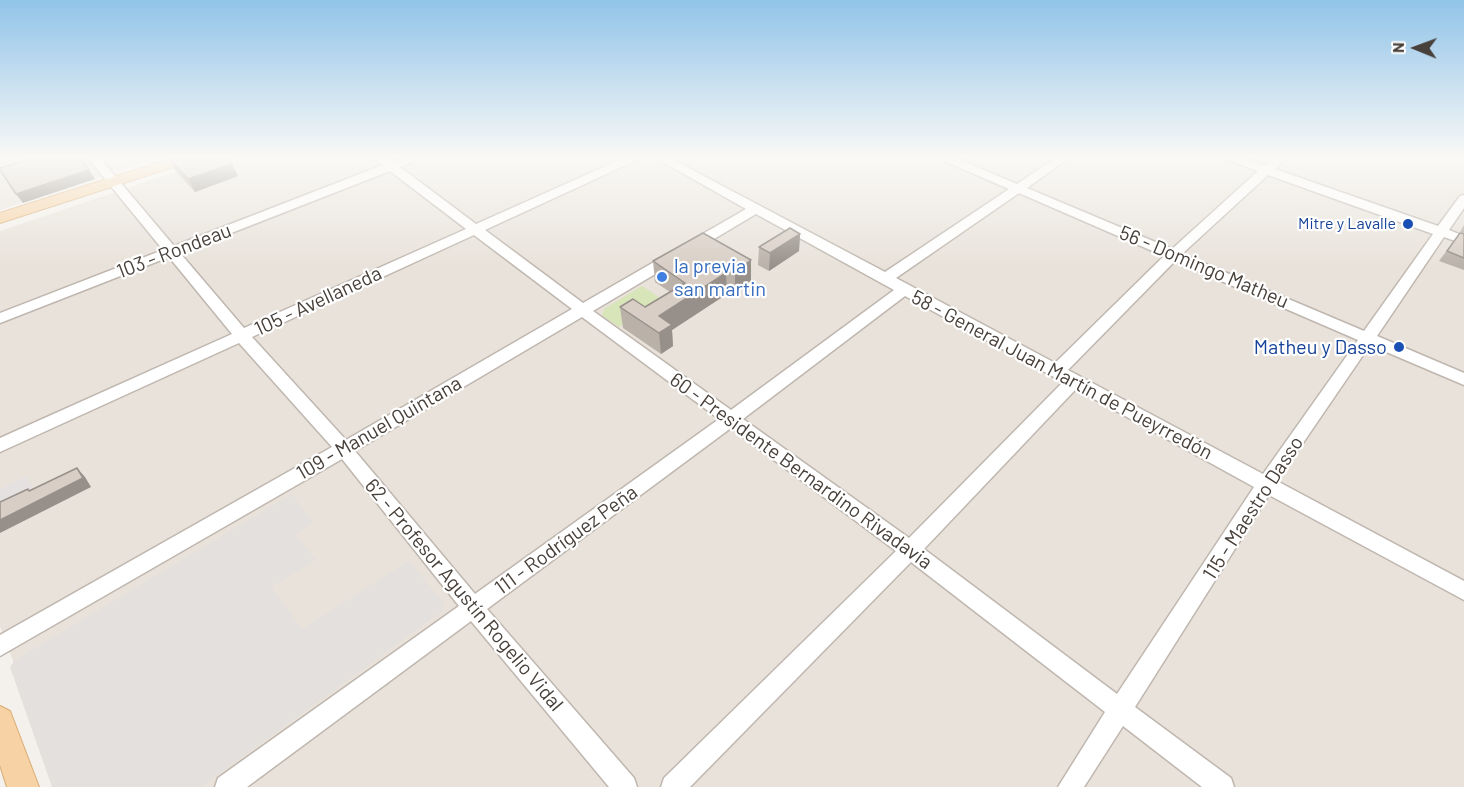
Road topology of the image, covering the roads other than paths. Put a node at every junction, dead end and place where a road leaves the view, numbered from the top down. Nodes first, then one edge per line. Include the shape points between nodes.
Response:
1 (79, 194) edge
2 (124, 194) edge
3 (309, 194) edge
4 (428, 194) edge
5 (553, 194) edge
6 (730, 194) edge
7 (1010, 194) edge
8 (1032, 194) edge
9 (1240, 194) edge
10 (1334, 194) edge
11 (1464, 199) edge
12 (757, 208) junction
13 (0, 220) edge
14 (474, 229) junction
15 (1440, 231) junction
16 (1464, 240) edge
17 (172, 252) junction
18 (1174, 254) junction
19 (885, 279) junction
20 (904, 290) junction
21 (582, 310) junction
22 (0, 318) edge
23 (242, 336) junction
24 (1368, 338) junction
25 (1066, 375) junction
26 (1464, 379) edge
27 (730, 420) junction
28 (0, 445) edge
29 (344, 449) junction
30 (1265, 485) junction
31 (910, 550) junction
32 (1464, 591) edge
33 (473, 608) junction
34 (0, 646) edge
35 (1122, 710) junction
36 (0, 721) edge
37 (23, 787) edge
38 (227, 787) edge
39 (625, 787) edge
40 (673, 787) edge
41 (1070, 787) edge
42 (1222, 787) edge

1 - 13 main road
2 - 17 street, 62 - Profesor Agustín Rogelio Vidal
3 - 17 street, 103 - Rondeau
4 - 14 street, 60 - Presidente Bernardino Rivadavia
5 - 14 street, 105 - Avellaneda
6 - 12 street, 58 - General Juan Martín de Pueyrredón
7 - 19 street
8 - 18 street, 56 - Domingo Matheu
9 - 18 street
10 - 15 street
11 - 15 street, 115 - Maestro Dasso
12 - 19 street, 58 - General Juan Martín de Pueyrredón
12 - 21 street, 109 - Manuel Quintana
14 - 21 street, 60 - Presidente Bernardino Rivadavia
14 - 23 street, 105 - Avellaneda
15 - 16 street
15 - 24 street, 115 - Maestro Dasso
17 - 22 street, 103 - Rondeau
17 - 23 street, 62 - Profesor Agustín Rogelio Vidal
18 - 24 street, 56 - Domingo Matheu
18 - 25 street
19 - 20 street, 58 - General Juan Martín de Pueyrredón
20 - 25 street, 58 - General Juan Martín de Pueyrredón
20 - 27 street, 111 - Rodríguez Peña
21 - 27 street, 60 - Presidente Bernardino Rivadavia
21 - 29 street, 109 - Manuel Quintana
23 - 28 street, 105 - Avellaneda
23 - 29 street, 62 - Profesor Agustín Rogelio Vidal
24 - 26 street, 56 - Domingo Matheu
24 - 30 street, 115 - Maestro Dasso
25 - 30 street, 58 - General Juan Martín de Pueyrredón
25 - 31 street
27 - 31 street, 60 - Presidente Bernardino Rivadavia
27 - 33 street, 111 - Rodríguez Peña
29 - 33 street, 62 - Profesor Agustín Rogelio Vidal
29 - 34 street, 109 - Manuel Quintana
30 - 32 street, 58 - General Juan Martín de Pueyrredón
30 - 35 street, 115 - Maestro Dasso
31 - 35 street, 60 - Presidente Bernardino Rivadavia
31 - 40 street
33 - 38 street, 111 - Rodríguez Peña
33 - 39 street, 62 - Profesor Agustín Rogelio Vidal
35 - 41 street, 115 - Maestro Dasso
35 - 42 street, 60 - Presidente Bernardino Rivadavia
36 - 37 main road

